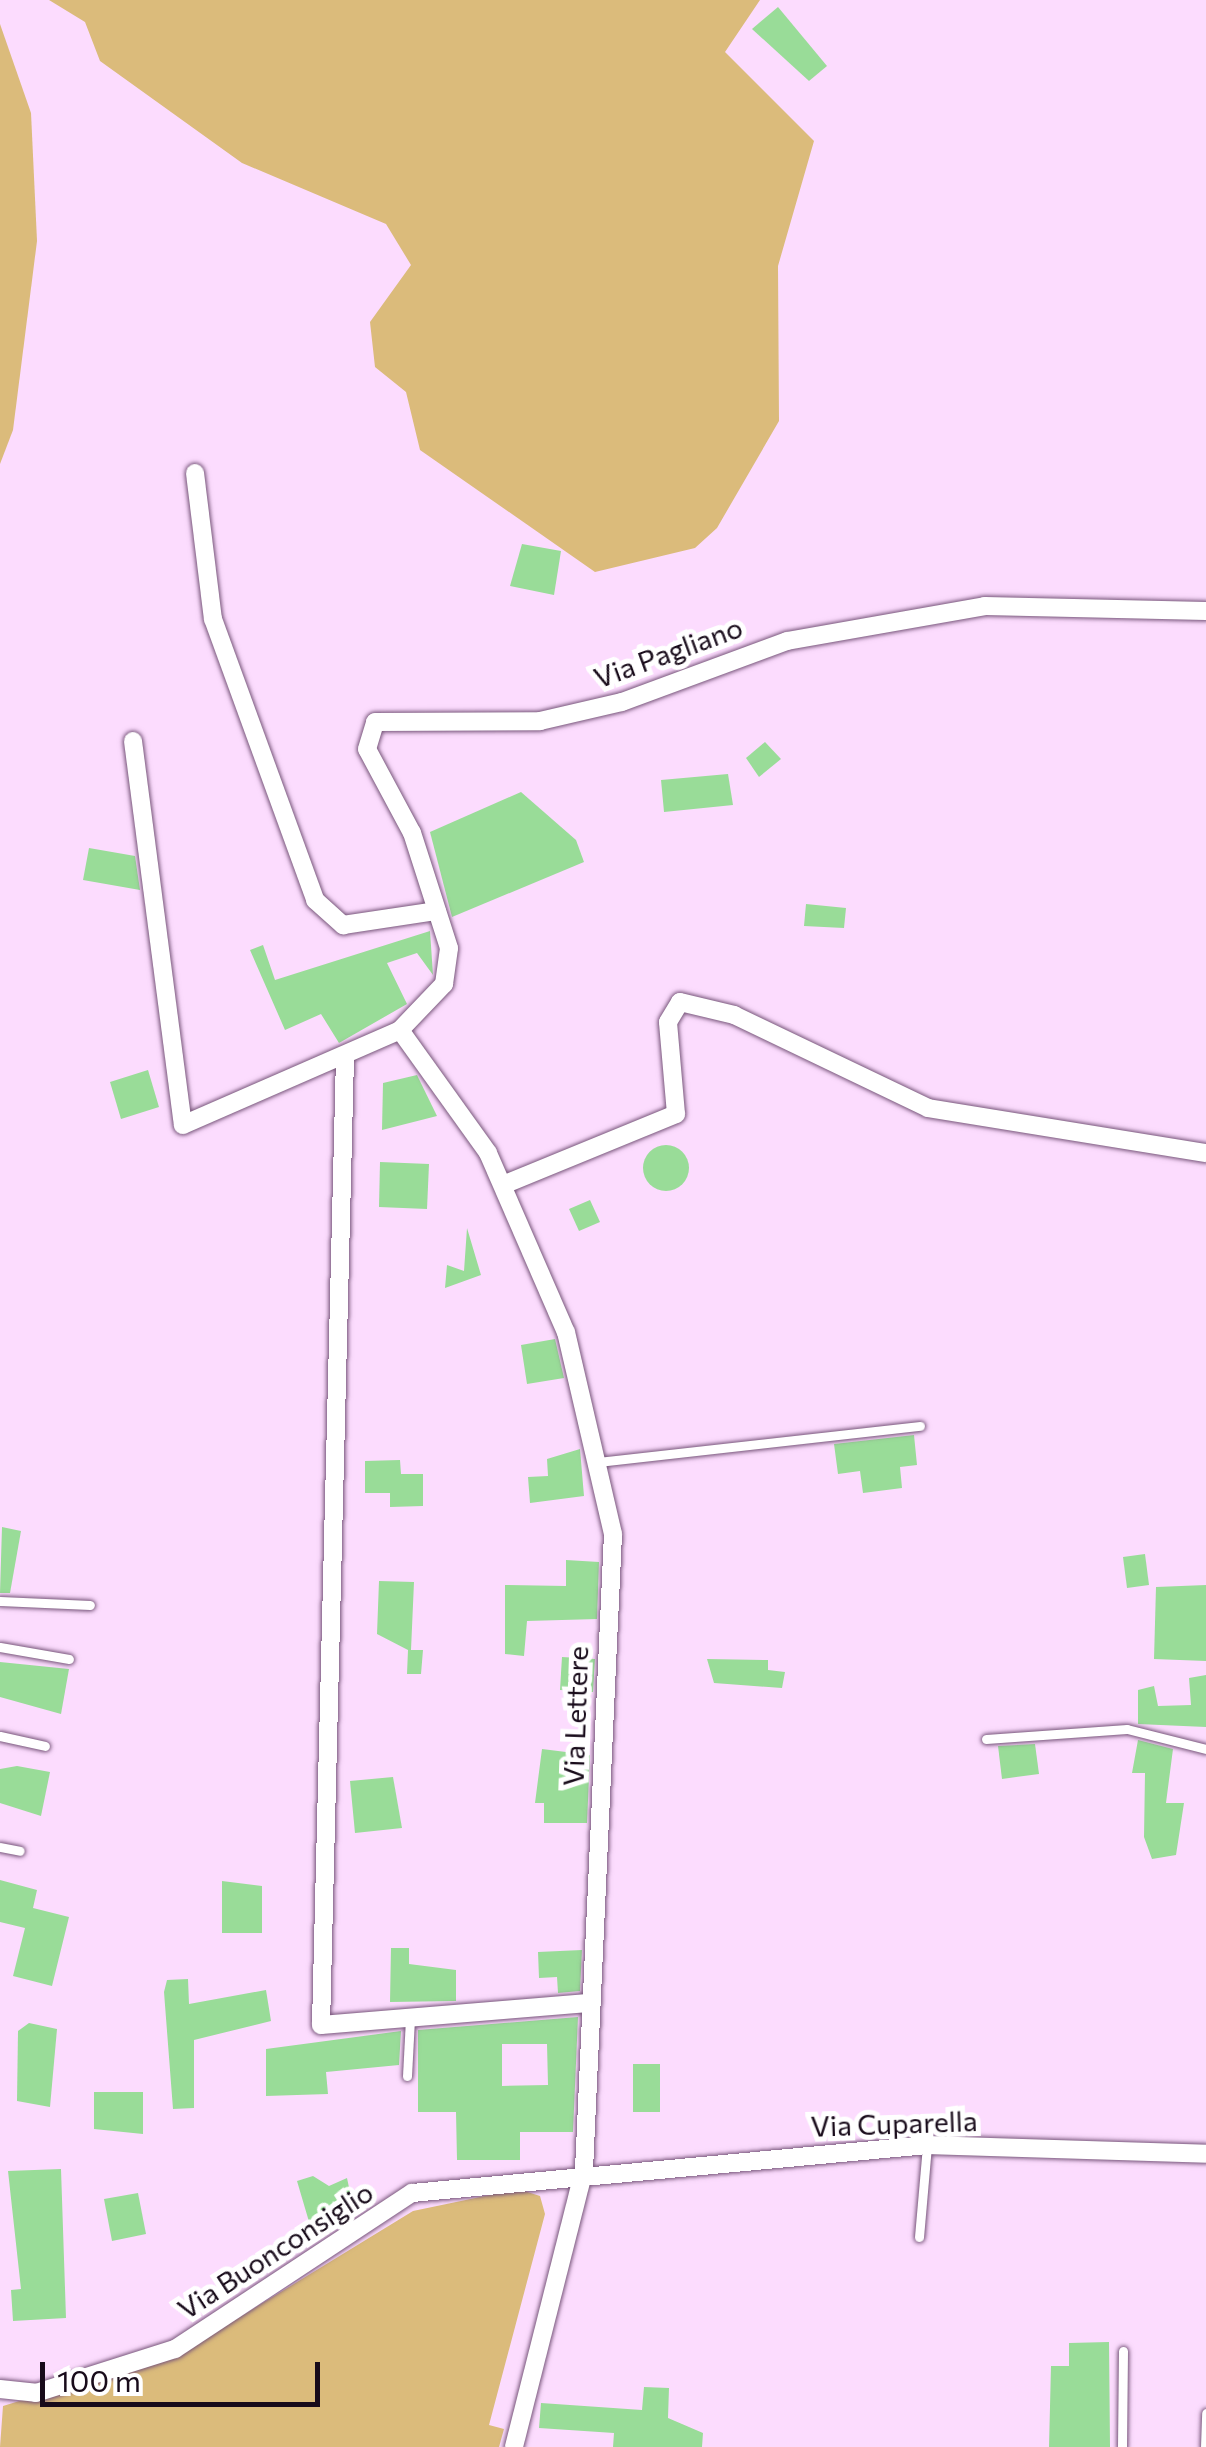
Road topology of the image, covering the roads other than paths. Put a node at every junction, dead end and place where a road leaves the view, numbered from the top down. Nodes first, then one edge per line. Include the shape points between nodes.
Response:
1 (195, 473) dead end
2 (1206, 611) edge
3 (134, 740) dead end
4 (437, 911) junction
5 (400, 1030) junction
6 (345, 1057) junction
7 (1206, 1153) edge
8 (503, 1185) junction
9 (920, 1426) dead end
10 (598, 1462) junction
11 (0, 1601) edge
12 (90, 1605) dead end
13 (0, 1647) edge
14 (69, 1660) dead end
15 (0, 1736) edge
16 (986, 1739) dead end
17 (45, 1746) dead end
18 (1206, 1749) edge
19 (0, 1847) edge
20 (20, 1851) dead end
21 (591, 2002) junction
22 (410, 2018) junction
23 (407, 2076) dead end
24 (927, 2145) junction
25 (1206, 2154) edge
26 (584, 2170) junction
27 (919, 2237) dead end
28 (1123, 2351) dead end
29 (0, 2389) edge
30 (1206, 2412) edge
31 (514, 2447) edge
32 (1122, 2447) edge
33 (1205, 2447) edge

1 - 4 street via 213,619 314,900 343,926
2 - 4 street, Via Pagliano via 985,606 787,640 622,702 540,720 382,718 370,727 367,749 412,834
3 - 6 street, Via Pagliano via 183,1126
4 - 5 street, Via Pagliano via 451,967 426,1010
5 - 6 street, Via Pagliano
5 - 8 street, Via Lettere
6 - 22 street via 321,2025
7 - 8 street via 928,1108 734,1015 680,1002 668,1022 676,1114
8 - 10 street, Via Lettere via 584,1375
9 - 10 lane
10 - 21 street, Via Lettere via 613,1534
11 - 12 lane
13 - 14 lane
15 - 17 lane
16 - 18 lane via 1127,1729
19 - 20 lane
21 - 22 street
21 - 26 street, Via Lettere
22 - 23 lane
24 - 25 street, Via Cuparella
24 - 26 street, Via Cuparella
24 - 27 lane
26 - 29 street, Via Buonconsiglio via 412,2193 175,2348 36,2393
26 - 31 street, Via Lettere
28 - 32 lane
30 - 33 lane

